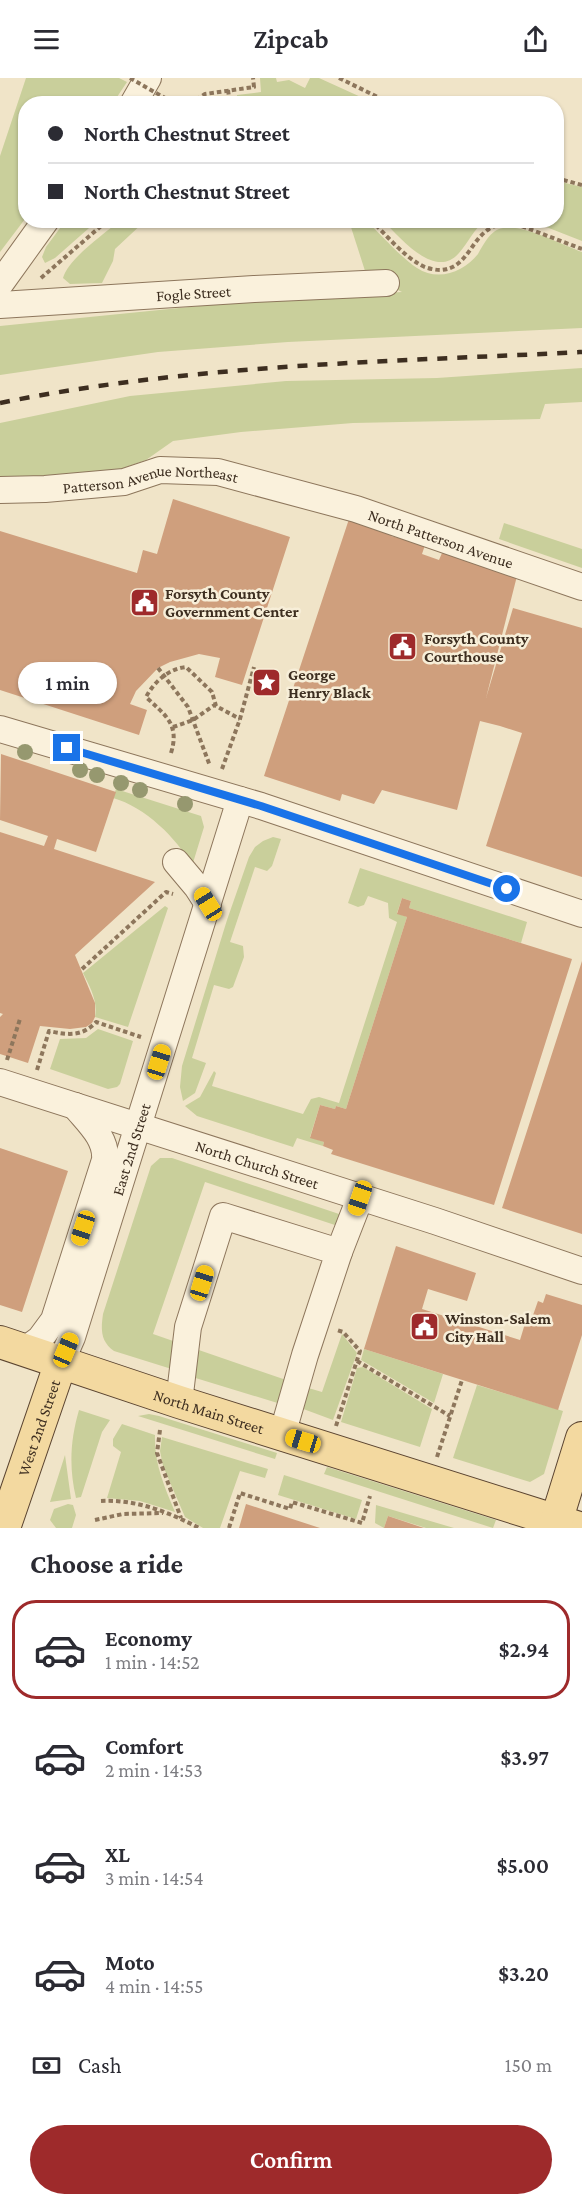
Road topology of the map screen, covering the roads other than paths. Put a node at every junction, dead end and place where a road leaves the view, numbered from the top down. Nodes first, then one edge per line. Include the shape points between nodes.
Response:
1 (148, 78) edge
2 (138, 96) edge
3 (40, 228) edge
4 (386, 283) dead end
5 (0, 284) edge
6 (0, 305) edge
7 (0, 490) edge
8 (298, 494) joint
9 (582, 587) edge
10 (0, 729) edge
11 (240, 800) junction
12 (176, 862) dead end
13 (208, 904) junction
14 (582, 914) edge
15 (3, 1071) edge
16 (75, 1106) junction
17 (139, 1126) junction
18 (360, 1198) junction
19 (339, 1252) junction
20 (582, 1271) edge
21 (12, 1346) edge
22 (61, 1362) junction
23 (179, 1402) junction
24 (282, 1435) junction
25 (582, 1438) edge
26 (568, 1522) edge
27 (4, 1528) edge

1 - 2 street
3 - 5 street
4 - 6 street, Fogle Street
7 - 8 street, Patterson Avenue Northeast via 124,482 160,470 218,472
8 - 9 street, North Patterson Avenue via 356,509
10 - 11 street
11 - 13 street, East 2nd Street
11 - 14 street
12 - 13 street
13 - 17 street, East 2nd Street
15 - 16 street, North Church Street
16 - 17 street, North Church Street
16 - 21 street, East 2nd Street via 97,1132 104,1145 105,1160 54,1320 40,1339
17 - 18 street, North Church Street
17 - 22 street, East 2nd Street
18 - 19 street
18 - 20 street, North Church Street
19 - 23 street via 223,1216 188,1327
19 - 24 street
21 - 22 main road, North Main Street
22 - 23 main road, North Main Street
22 - 27 main road, West 2nd Street
23 - 24 main road, North Main Street
24 - 26 main road, North Main Street
25 - 26 main road

